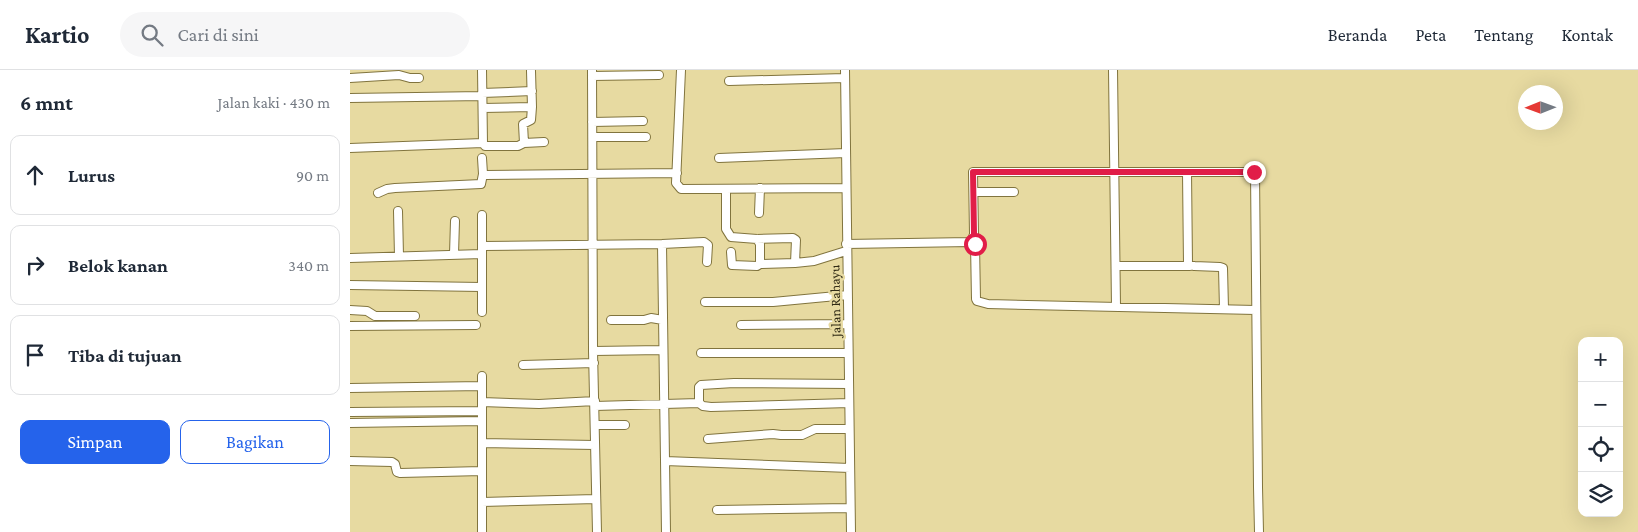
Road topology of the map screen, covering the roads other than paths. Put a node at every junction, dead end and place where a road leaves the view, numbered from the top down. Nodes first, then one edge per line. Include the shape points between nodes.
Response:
1 (482, 70) edge
2 (681, 70) edge
3 (1113, 70) edge
4 (531, 71) dead end
5 (592, 73) edge
6 (845, 74) edge
7 (660, 75) dead end
8 (350, 78) edge
9 (419, 78) dead end
10 (729, 81) dead end
11 (532, 91) junction
12 (482, 94) junction
13 (350, 98) edge
14 (532, 107) junction
15 (483, 108) junction
16 (643, 121) dead end
17 (592, 122) junction
18 (646, 137) dead end
19 (593, 138) junction
20 (483, 142) junction
21 (544, 142) dead end
22 (524, 143) junction
23 (350, 148) edge
24 (846, 153) junction
25 (482, 158) dead end
26 (719, 158) dead end
27 (1115, 172) junction
28 (1186, 172) junction
29 (592, 173) junction
30 (677, 173) junction
31 (483, 174) junction
32 (760, 188) junction
33 (846, 188) junction
34 (726, 190) junction
35 (974, 192) junction
36 (1014, 192) dead end
37 (378, 193) dead end
38 (398, 211) dead end
39 (759, 213) dead end
40 (482, 215) dead end
41 (454, 221) dead end
42 (760, 240) junction
43 (972, 240) junction
44 (662, 244) junction
45 (593, 245) junction
46 (846, 247) junction
47 (483, 250) junction
48 (731, 252) dead end
49 (454, 254) junction
50 (399, 256) junction
51 (350, 258) edge
52 (707, 262) dead end
53 (795, 263) junction
54 (760, 264) junction
55 (1116, 266) junction
56 (1190, 266) junction
57 (350, 285) edge
58 (482, 286) junction
59 (847, 294) junction
60 (705, 302) dead end
61 (1116, 306) junction
62 (1224, 309) junction
63 (350, 310) edge
64 (1256, 310) junction
65 (482, 312) dead end
66 (415, 316) dead end
67 (611, 320) dead end
68 (662, 320) junction
69 (847, 324) junction
70 (476, 325) dead end
71 (741, 325) dead end
72 (350, 326) edge
73 (663, 350) junction
74 (594, 351) junction
75 (701, 353) dead end
76 (848, 353) junction
77 (594, 363) junction
78 (523, 365) dead end
79 (482, 376) dead end
80 (849, 384) junction
81 (482, 386) junction
82 (350, 388) edge
83 (482, 402) junction
84 (595, 403) junction
85 (699, 403) junction
86 (849, 403) junction
87 (665, 404) junction
88 (482, 411) junction
89 (350, 412) edge
90 (482, 421) junction
91 (350, 423) edge
92 (595, 424) junction
93 (625, 424) dead end
94 (849, 429) junction
95 (708, 440) dead end
96 (482, 443) junction
97 (595, 444) junction
98 (350, 461) edge
99 (665, 461) junction
100 (850, 468) junction
101 (482, 471) junction
102 (596, 500) junction
103 (482, 502) junction
104 (850, 508) junction
105 (717, 510) dead end
106 (482, 532) edge
107 (597, 532) edge
108 (666, 532) edge
109 (851, 532) edge
110 (1258, 532) edge

1 - 12 street
2 - 30 street
3 - 27 street
4 - 11 street
5 - 7 street
5 - 17 street
6 - 10 street
6 - 24 street, Jalan Rahayu
8 - 9 street via 399,75
11 - 12 street
11 - 14 street
12 - 13 street
12 - 15 street
14 - 15 street
14 - 22 street via 531,120 523,124
15 - 20 street
16 - 17 street
17 - 19 street
18 - 19 street
19 - 29 street
20 - 22 street via 485,146 518,146
20 - 23 street
21 - 22 street
24 - 26 street
24 - 33 street, Jalan Rahayu
25 - 31 street
27 - 28 street
27 - 35 street via 973,172
27 - 55 street
28 - 56 street via 1187,259
28 - 64 street via 1254,172
29 - 30 street
29 - 31 street
29 - 45 street
30 - 34 street via 676,183 681,190
31 - 37 street via 481,184 395,188
32 - 33 street
32 - 34 street
32 - 39 street
33 - 46 street, Jalan Rahayu
34 - 42 street via 726,229 729,235
35 - 36 street
35 - 43 street
38 - 50 street
40 - 47 street
41 - 49 street
42 - 53 street via 795,238
42 - 54 street
43 - 46 street
43 - 61 street via 975,244 977,301 988,304
44 - 45 street
44 - 52 street via 706,242
44 - 68 street
45 - 47 street
45 - 74 street
46 - 53 street via 814,261
46 - 59 street, Jalan Rahayu
47 - 49 street
47 - 58 street
48 - 54 street via 732,265
49 - 50 street
50 - 51 street
53 - 54 street
55 - 56 street
55 - 61 street
56 - 62 street via 1222,268
57 - 58 street
58 - 65 street
59 - 60 street via 773,302
59 - 69 street, Jalan Rahayu
61 - 62 street
62 - 64 street
63 - 66 street via 367,311 375,316
64 - 110 street
67 - 68 street
68 - 73 street
69 - 71 street
69 - 76 street, Jalan Rahayu
70 - 72 street
73 - 74 street
73 - 87 street
74 - 77 street
75 - 76 street
76 - 80 street, Jalan Rahayu
77 - 78 street
77 - 84 street
79 - 81 street
80 - 85 street via 701,385
80 - 86 street, Jalan Rahayu
81 - 82 street
81 - 83 street
83 - 84 street
83 - 88 street
84 - 87 street
84 - 92 street
85 - 86 street via 710,407
85 - 87 street
86 - 94 street, Jalan Rahayu
87 - 99 street
88 - 89 street
88 - 90 street
90 - 91 street
90 - 96 street
92 - 93 street
92 - 97 street
94 - 95 street via 815,429 802,435 772,434
94 - 100 street, Jalan Rahayu
96 - 97 street
96 - 101 street
97 - 102 street
98 - 101 street via 392,462 396,472 400,473
99 - 100 street
99 - 108 street
100 - 104 street, Jalan Rahayu
101 - 103 street
102 - 103 street
102 - 107 street
103 - 106 street
104 - 105 street
104 - 109 street, Jalan Rahayu

